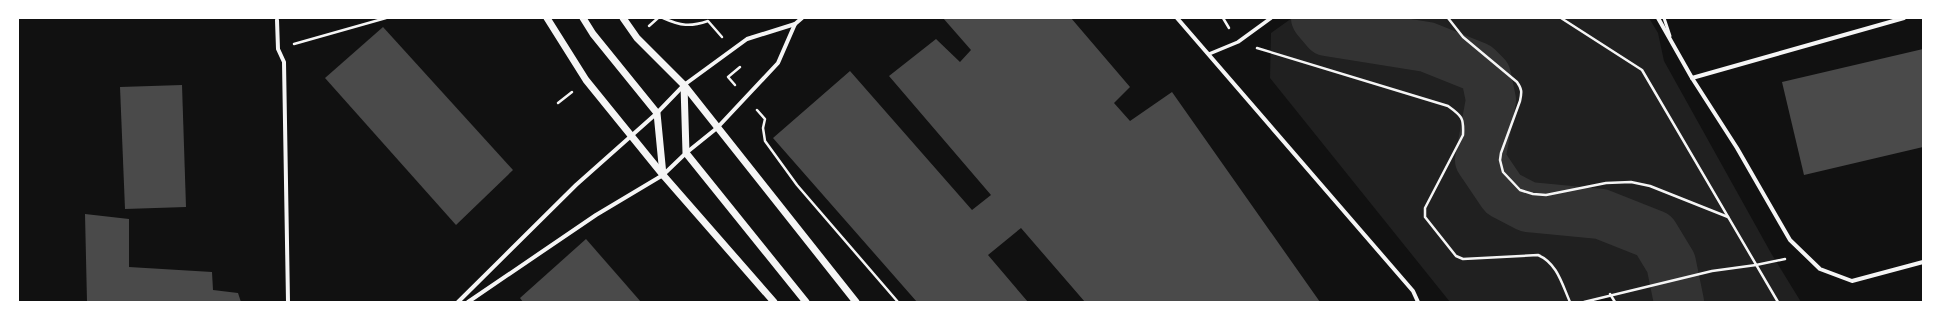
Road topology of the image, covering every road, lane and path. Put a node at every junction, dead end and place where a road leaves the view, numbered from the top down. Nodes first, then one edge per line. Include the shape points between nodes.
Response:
1 (386, 18) edge
2 (547, 18) edge
3 (583, 18) edge
4 (623, 18) edge
5 (658, 18) edge
6 (663, 18) edge
7 (802, 18) edge
8 (1177, 18) edge
9 (1223, 18) edge
10 (1271, 18) edge
11 (1448, 18) edge
12 (1561, 18) edge
13 (1658, 18) edge
14 (1664, 18) edge
15 (1904, 18) edge
16 (277, 20) dead end
17 (795, 24) junction
18 (651, 25) dead end
19 (719, 34) dead end
20 (1238, 42) junction
21 (1672, 42) junction
22 (278, 49) junction
23 (1209, 54) junction
24 (745, 62) dead end
25 (1692, 78) junction
26 (733, 82) dead end
27 (684, 85) junction
28 (571, 93) dead end
29 (558, 103) dead end
30 (757, 110) dead end
31 (657, 113) junction
32 (717, 128) junction
33 (631, 135) junction
34 (686, 153) junction
35 (663, 175) junction
36 (1728, 218) junction
37 (1805, 254) junction
38 (1923, 262) edge
39 (1756, 265) junction
40 (1610, 294) junction
41 (288, 302) edge
42 (458, 302) edge
43 (468, 302) edge
44 (774, 302) edge
45 (806, 302) edge
46 (856, 302) edge
47 (898, 302) edge
48 (1418, 302) edge
49 (1570, 302) edge
50 (1584, 302) edge
51 (1615, 302) edge
52 (1778, 302) edge

1 - 22 path
2 - 33 street via 586,80
3 - 31 street
4 - 27 street via 637,38
5 - 18 path
6 - 19 path via 676,24 694,26 708,20
7 - 17 street
8 - 23 street
9 - 20 path
10 - 20 street
11 - 36 path via 1463,37 1521,88 1520,101 1500,160 1503,172 1520,190 1546,195 1606,183 1630,182 1650,186
12 - 36 path via 1642,70
13 - 21 street
14 - 21 lane
15 - 25 street
16 - 22 street
17 - 27 street via 747,39
17 - 32 street via 778,63
20 - 23 street
20 - 49 path via 1448,106 1458,113 1464,122 1463,135 1425,208 1424,217 1456,256 1463,259 1538,255 1548,259 1557,270
21 - 25 street
22 - 41 street via 284,62
23 - 48 street via 1413,291
24 - 26 path via 728,77
25 - 37 street via 1738,148 1790,240
27 - 31 street
27 - 32 street
27 - 34 street
28 - 29 path
30 - 47 path via 765,119 765,140 797,185
31 - 33 street
31 - 35 street
32 - 34 street
32 - 46 street
33 - 35 street
33 - 42 street
34 - 35 street
34 - 45 street
35 - 43 street via 596,215
35 - 44 street
36 - 39 path
37 - 38 street via 1820,269 1852,281
37 - 39 path
39 - 40 path via 1712,271
39 - 52 path
40 - 50 path
40 - 51 path

